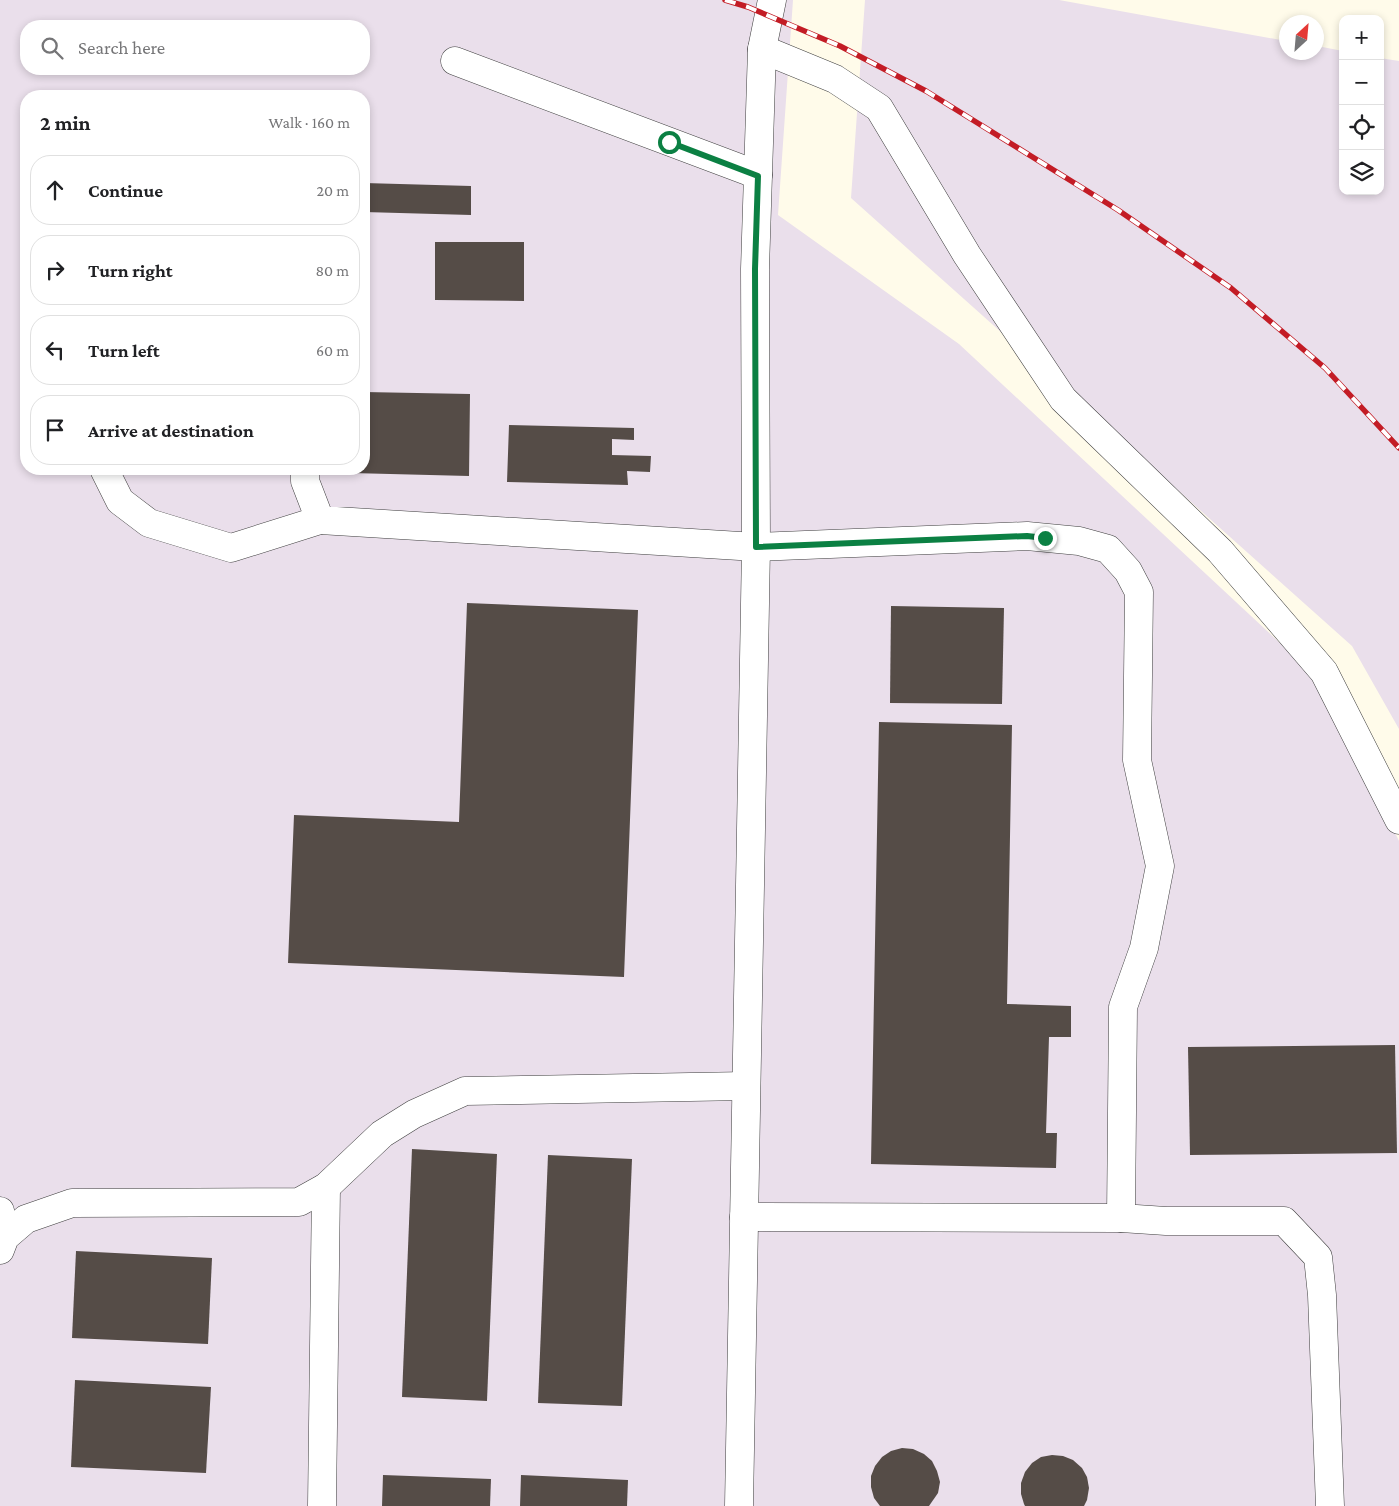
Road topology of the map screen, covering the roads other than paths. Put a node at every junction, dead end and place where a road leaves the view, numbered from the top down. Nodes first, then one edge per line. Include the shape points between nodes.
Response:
1 (772, 0) edge
2 (762, 49) junction
3 (455, 60) dead end
4 (758, 176) junction
5 (107, 475) edge
6 (305, 475) edge
7 (320, 520) junction
8 (756, 547) junction
9 (1399, 820) edge
10 (746, 1086) junction
11 (326, 1186) junction
12 (744, 1218) junction
13 (1121, 1218) junction
14 (2, 1232) edge
15 (322, 1506) edge
16 (738, 1506) edge
17 (1330, 1506) edge

1 - 2 lane
2 - 4 lane
2 - 9 lane via 835,79 879,108 967,255 1063,399 1220,551 1324,672
3 - 4 lane
4 - 8 lane
5 - 7 lane via 120,501 149,523 231,548
6 - 7 lane
7 - 8 lane
8 - 10 lane
8 - 13 lane via 1027,536 1079,541 1108,549 1128,571 1139,592 1137,760 1160,866 1144,948 1123,1007
10 - 11 lane via 464,1091 414,1114 382,1134
10 - 12 lane
11 - 14 lane via 298,1202 72,1203 26,1219
11 - 15 lane
12 - 13 lane
12 - 16 lane
13 - 17 lane via 1284,1221 1318,1257

